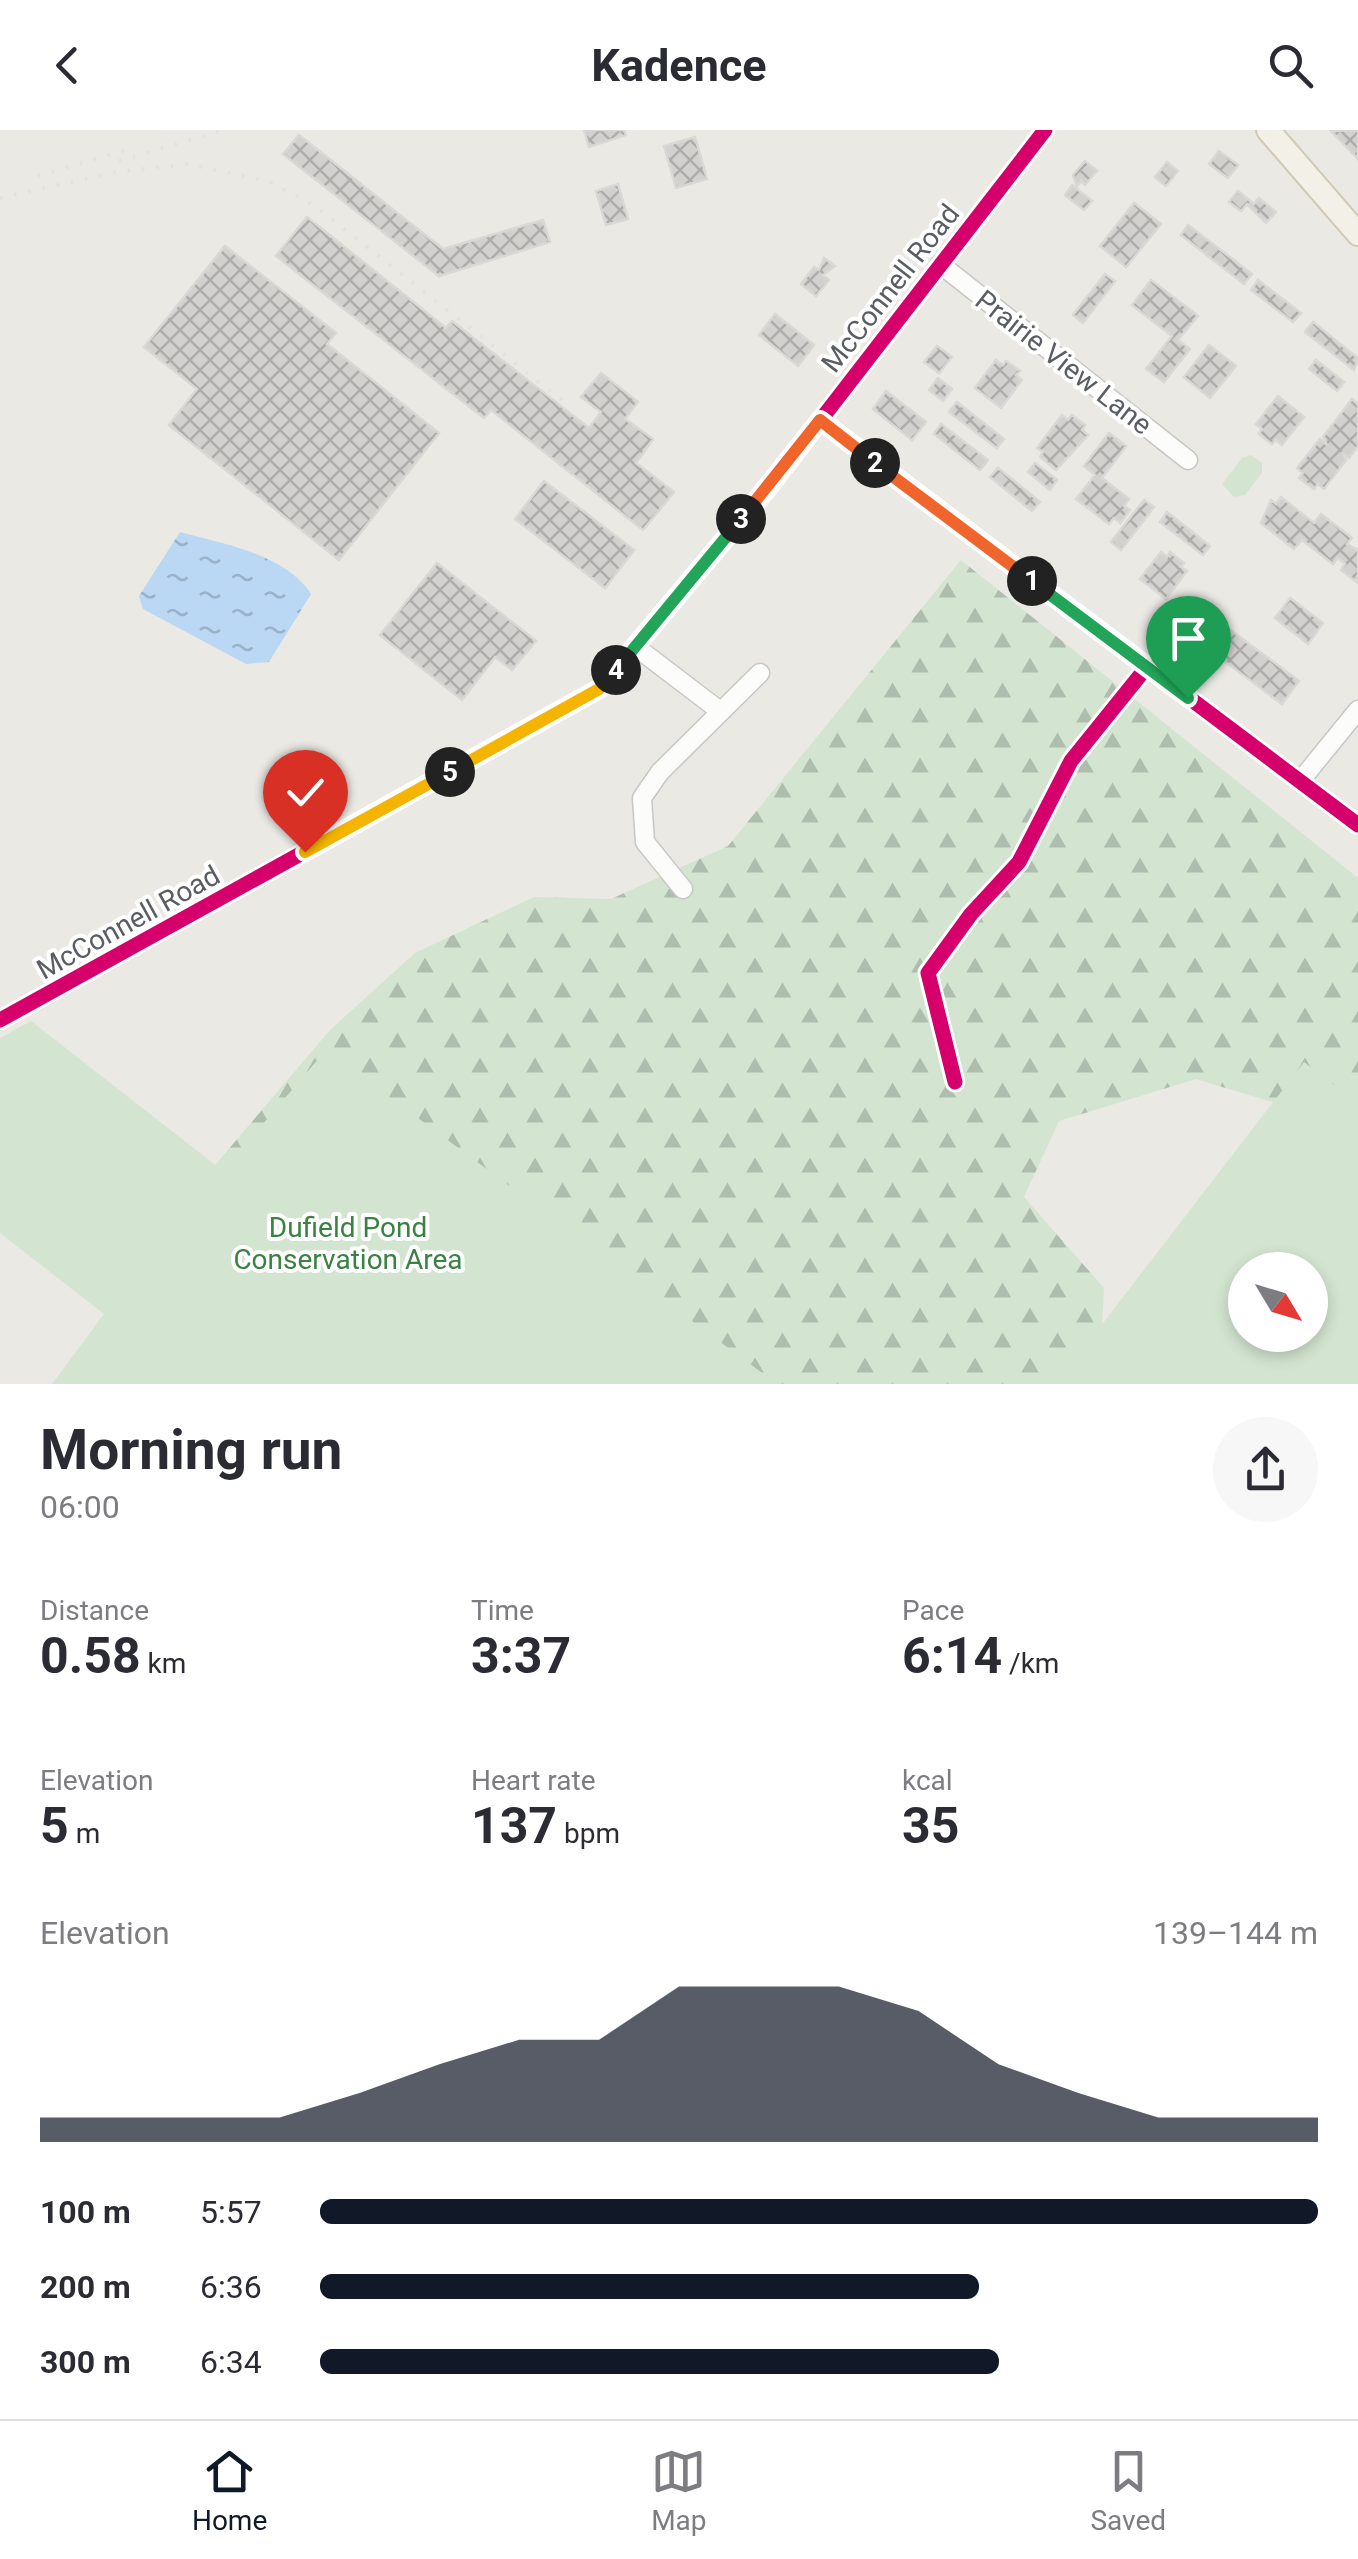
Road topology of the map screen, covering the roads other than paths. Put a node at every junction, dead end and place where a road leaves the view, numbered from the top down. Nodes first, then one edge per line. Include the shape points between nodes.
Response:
1 (1045, 130) edge
2 (1268, 130) edge
3 (1358, 234) edge
4 (940, 264) junction
5 (820, 420) junction
6 (1188, 460) dead end
7 (636, 647) junction
8 (1146, 668) junction
9 (760, 673) dead end
10 (1358, 710) edge
11 (720, 711) junction
12 (1301, 780) junction
13 (1358, 825) edge
14 (683, 889) dead end
15 (0, 1020) edge
16 (956, 1082) dead end

1 - 4 street, McConnell Road
2 - 3 main road
4 - 5 street, McConnell Road
4 - 6 street, Prairie View Lane
5 - 7 street, McConnell Road
5 - 8 street
7 - 11 street
7 - 15 street, McConnell Road via 599,689
8 - 12 street
8 - 16 street via 1071,761 1019,862 928,973
9 - 11 street
10 - 12 street
11 - 14 street via 642,798 645,842
12 - 13 street

